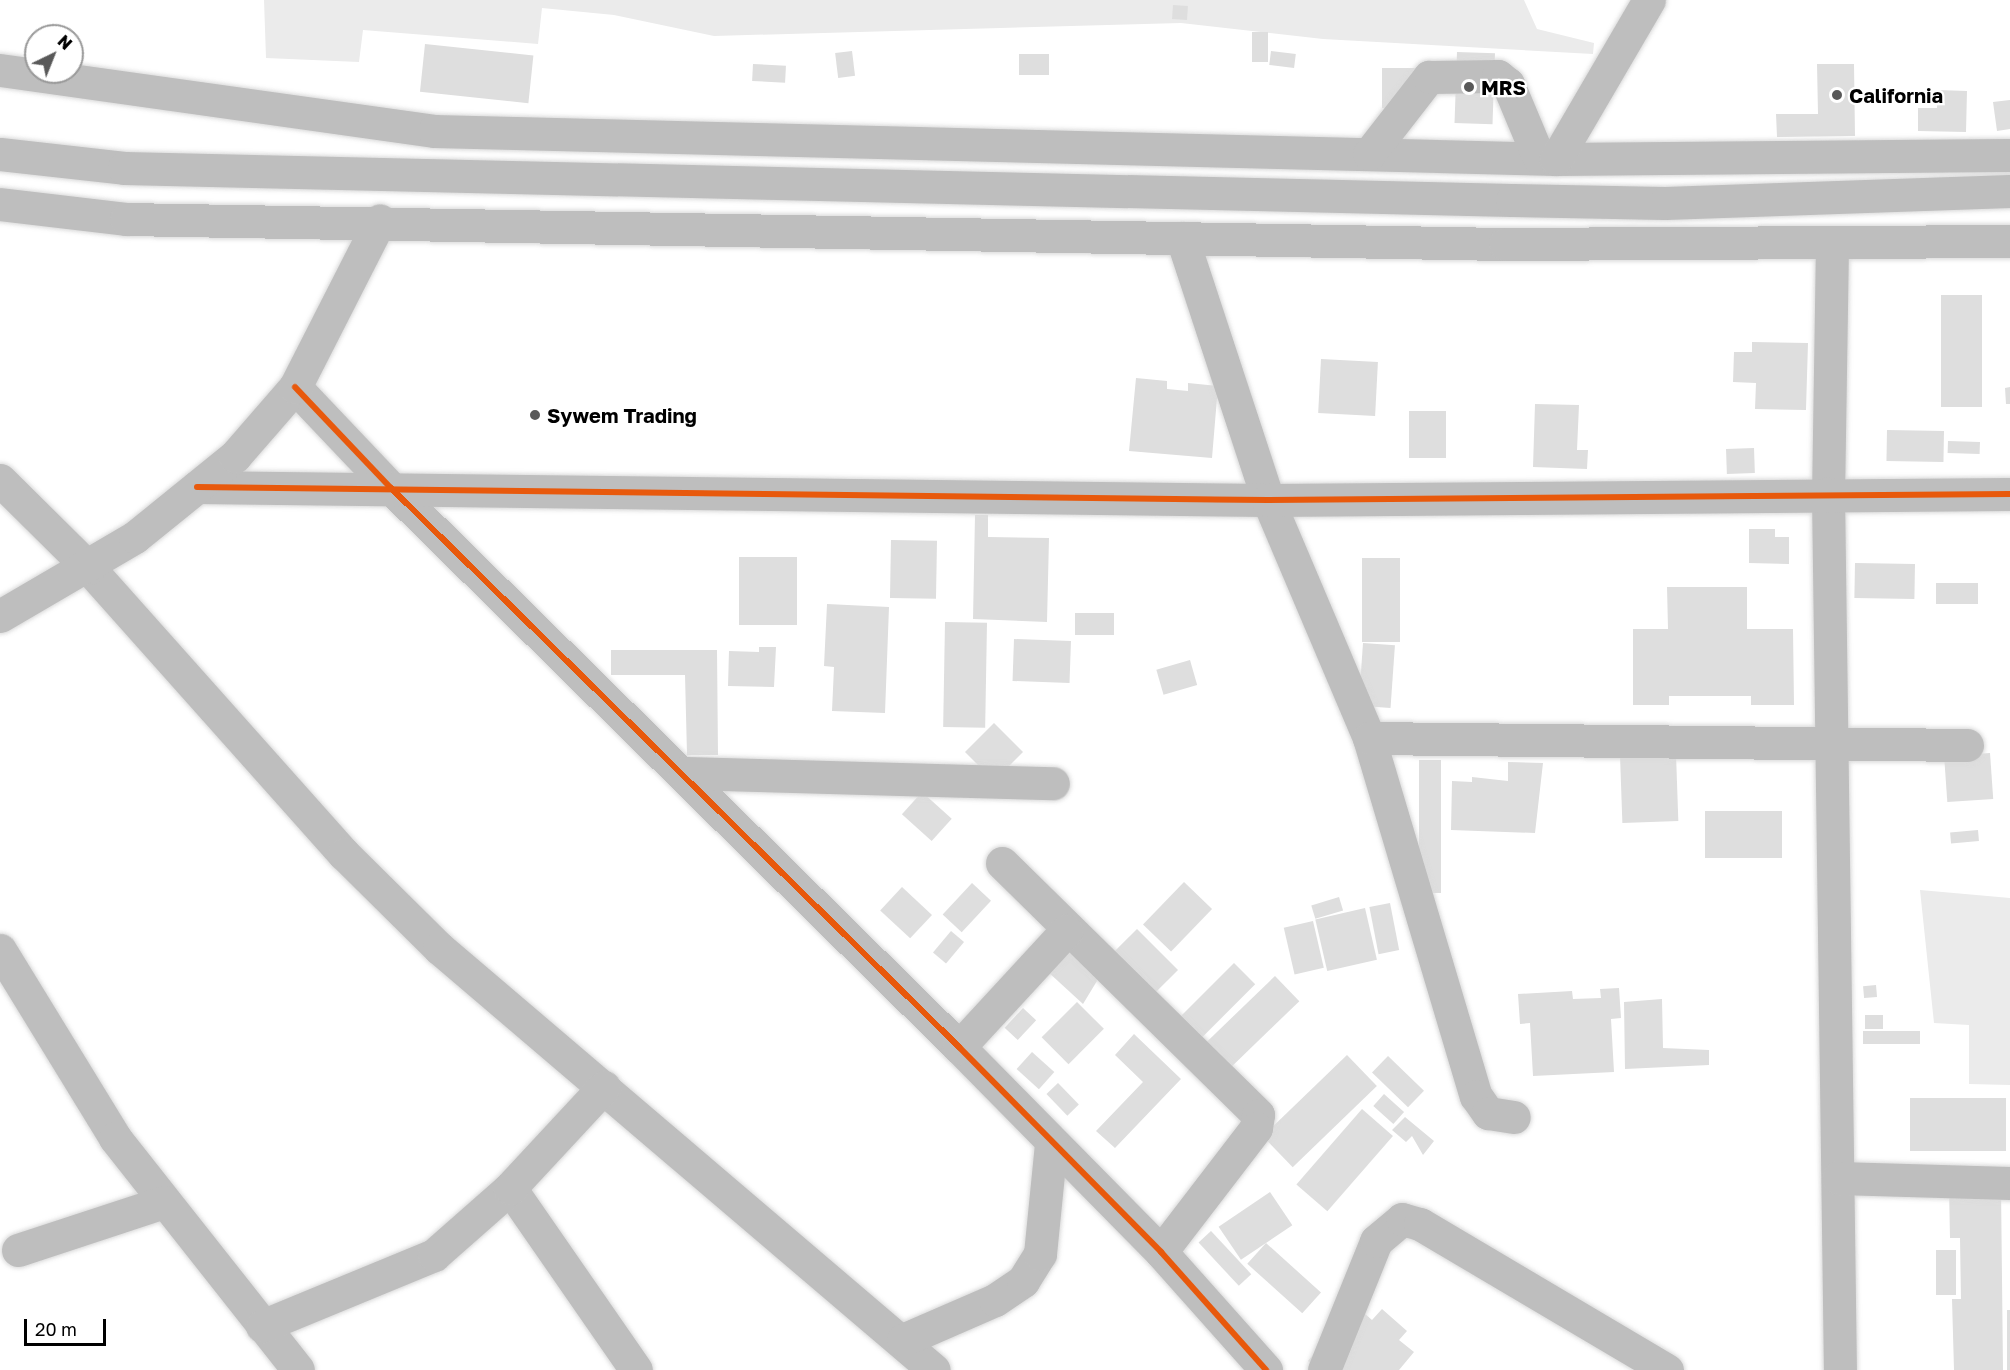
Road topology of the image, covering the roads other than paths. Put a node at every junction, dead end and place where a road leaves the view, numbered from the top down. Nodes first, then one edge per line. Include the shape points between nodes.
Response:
1 (1649, 0) edge
2 (0, 70) edge
3 (0, 154) edge
4 (1369, 154) junction
5 (2010, 155) edge
6 (1548, 159) junction
7 (2010, 191) edge
8 (0, 204) edge
9 (380, 220) junction
10 (1182, 238) junction
11 (2010, 241) edge
12 (1832, 244) junction
13 (295, 387) junction
14 (0, 480) edge
15 (197, 487) junction
16 (391, 488) junction
17 (1828, 493) junction
18 (2010, 494) edge
19 (1268, 500) junction
20 (89, 568) junction
21 (0, 616) edge
22 (1369, 738) junction
23 (1835, 740) junction
24 (1967, 745) dead end
25 (685, 773) junction
26 (1053, 783) dead end
27 (1002, 863) dead end
28 (1066, 931) junction
29 (0, 950) edge
30 (959, 1047) junction
31 (604, 1087) junction
32 (1514, 1117) dead end
33 (1051, 1144) junction
34 (1838, 1178) junction
35 (2010, 1183) edge
36 (510, 1188) junction
37 (164, 1202) junction
38 (18, 1250) dead end
39 (1161, 1252) junction
40 (262, 1326) junction
41 (903, 1340) junction
42 (298, 1370) edge
43 (636, 1370) edge
44 (934, 1370) edge
45 (1266, 1370) edge
46 (1324, 1370) edge
47 (1667, 1370) edge
48 (1840, 1370) edge

1 - 6 main road
2 - 4 main road via 434,131
3 - 7 main road via 124,168 1512,201 1665,203
4 - 6 main road
4 - 6 main road via 1429,77 1498,76 1508,84
5 - 6 main road
8 - 9 main road via 126,219
9 - 10 main road
9 - 13 main road
10 - 12 main road
10 - 19 main road
11 - 12 main road
12 - 17 main road
13 - 15 main road via 235,456
13 - 16 main road
14 - 20 main road
15 - 16 main road
15 - 20 main road
16 - 19 main road
16 - 25 main road
17 - 18 main road
17 - 19 main road
17 - 23 main road
19 - 22 main road
20 - 21 main road
20 - 31 main road via 352,862 439,948
22 - 23 main road
22 - 32 main road via 1476,1096 1488,1113
23 - 24 main road
23 - 34 main road
25 - 26 main road
25 - 30 main road
27 - 28 main road
28 - 30 main road
28 - 39 main road via 1258,1114 1256,1128
29 - 37 main road via 61,1055
30 - 33 main road
31 - 36 main road
31 - 41 main road
33 - 39 main road
33 - 41 main road via 1040,1254 1023,1281 995,1300
34 - 35 main road
34 - 48 main road
36 - 40 main road via 434,1256
36 - 43 main road
37 - 38 main road
37 - 40 main road
39 - 45 main road
40 - 42 main road
41 - 44 main road
46 - 47 main road via 1376,1241 1402,1219 1420,1224

